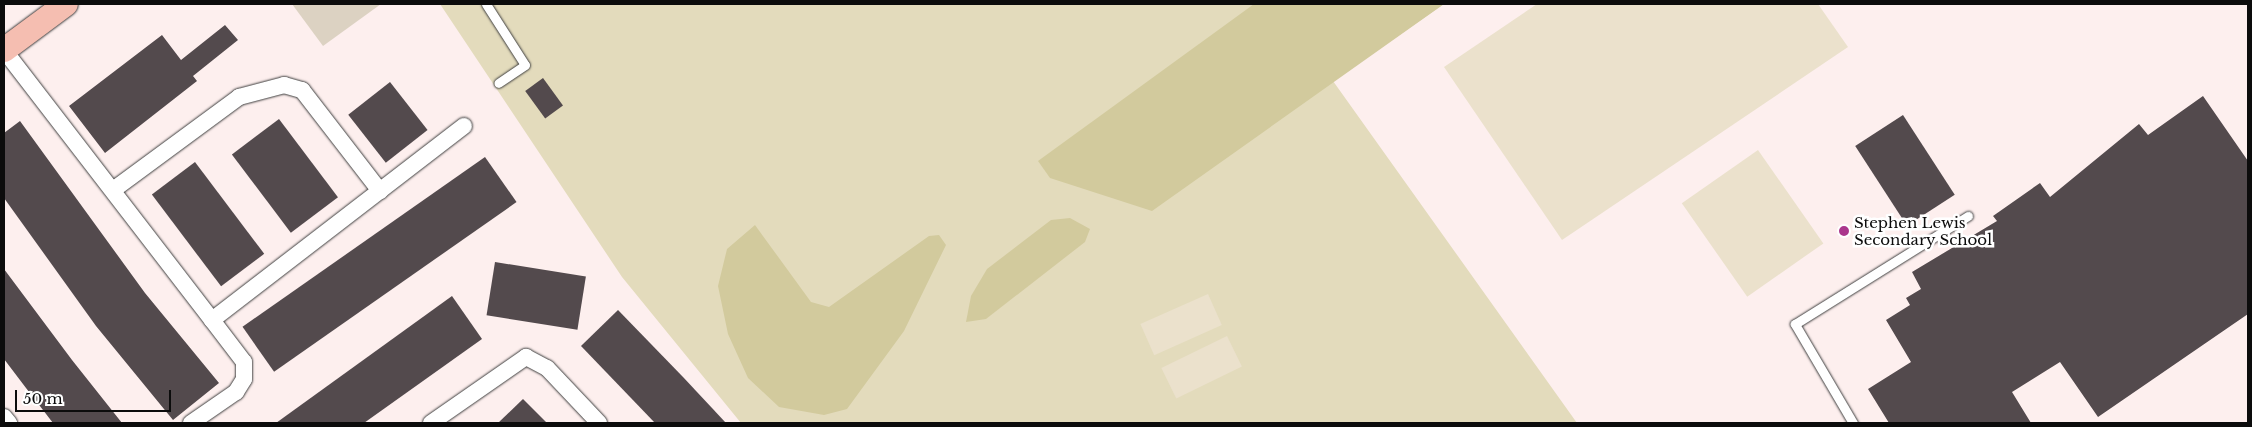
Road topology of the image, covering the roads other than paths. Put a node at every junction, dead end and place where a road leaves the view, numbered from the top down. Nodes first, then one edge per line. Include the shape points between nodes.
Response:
1 (66, 4) edge
2 (486, 4) edge
3 (4, 50) edge
4 (498, 83) dead end
5 (464, 126) dead end
6 (113, 190) junction
7 (380, 191) junction
8 (1968, 216) dead end
9 (212, 320) junction
10 (4, 417) edge
11 (9, 423) edge
12 (191, 423) edge
13 (431, 423) edge
14 (600, 423) edge
15 (1853, 423) edge

1 - 3 main road
2 - 4 lane via 525,66
3 - 6 street
5 - 7 street
6 - 7 street via 239,97 284,85 302,90
6 - 9 street
7 - 9 street
8 - 15 lane via 1794,324
9 - 12 street via 244,362 244,378 236,392
10 - 11 street
13 - 14 street via 526,357 547,368

